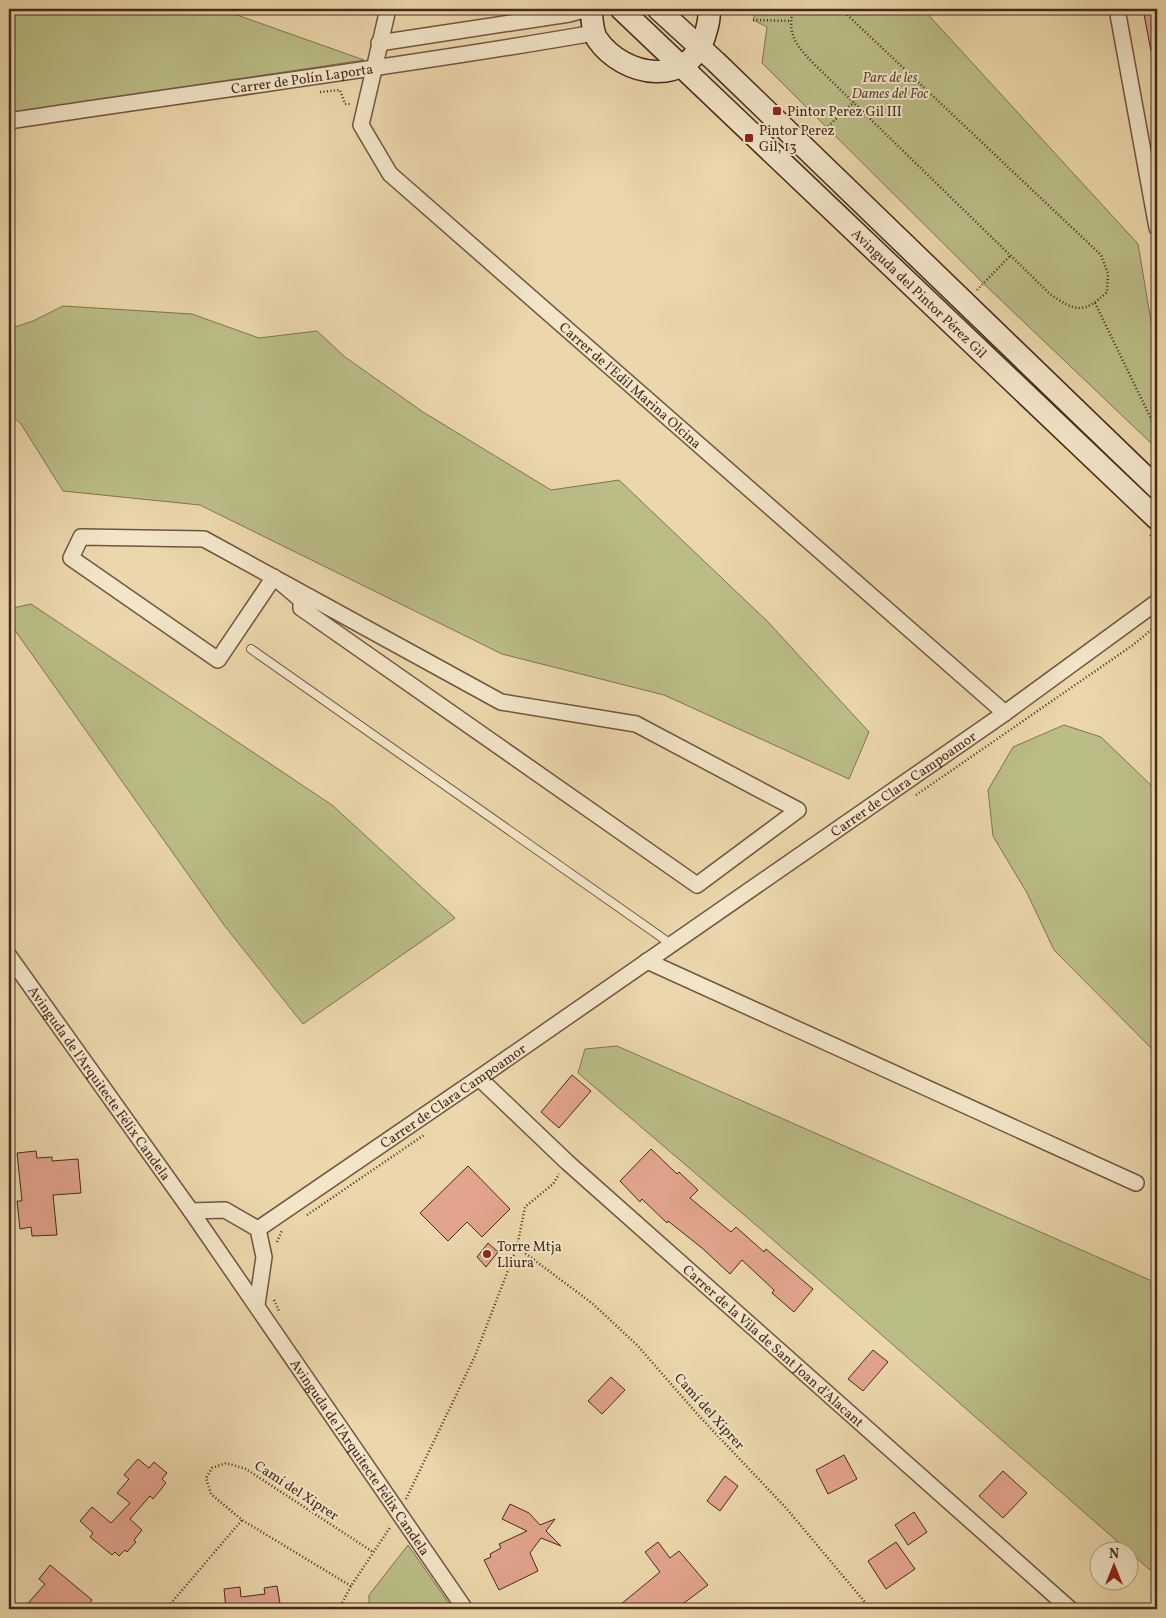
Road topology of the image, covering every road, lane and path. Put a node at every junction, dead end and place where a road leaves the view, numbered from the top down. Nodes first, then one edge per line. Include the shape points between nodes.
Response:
1 (388, 9) edge
2 (589, 9) edge
3 (621, 9) edge
4 (658, 9) edge
5 (709, 9) edge
6 (798, 9) edge
7 (841, 9) edge
8 (1117, 9) edge
9 (753, 20) dead end
10 (790, 21) junction
11 (594, 33) junction
12 (379, 43) junction
13 (701, 49) junction
14 (683, 67) junction
15 (372, 70) junction
16 (311, 94) dead end
17 (854, 102) junction
18 (366, 104) junction
19 (9, 121) edge
20 (818, 136) dead end
21 (1157, 228) edge
22 (1095, 304) junction
23 (1157, 431) edge
24 (1157, 488) edge
25 (1157, 519) edge
26 (274, 577) joint
27 (1157, 602) edge
28 (251, 649) dead end
29 (1005, 712) junction
30 (671, 944) junction
31 (9, 956) edge
32 (647, 961) junction
33 (479, 1078) junction
34 (567, 1162) junction
35 (1136, 1183) dead end
36 (191, 1211) junction
37 (258, 1228) junction
38 (517, 1247) junction
39 (256, 1305) junction
40 (399, 1514) junction
41 (242, 1520) junction
42 (373, 1552) junction
43 (350, 1586) junction
44 (869, 1607) dead end
45 (166, 1609) edge
46 (339, 1609) edge
47 (465, 1609) edge
48 (1070, 1609) edge

1 - 12 street, Carrer de l'Edil Marina Olcina
2 - 11 main road
2 - 12 street, Carrer de Polín Laporta
3 - 14 main road, Avinguda del Pintor Pérez Gil
4 - 13 main road, Avinguda del Pintor Pérez Gil
5 - 13 main road via 710,18
6 - 10 path
7 - 22 path via 1101,255 1108,274 1108,292
8 - 21 street
9 - 10 path
10 - 17 path via 790,29 800,50
11 - 14 main road via 622,64 649,71
11 - 15 street, Carrer de Polín Laporta
12 - 15 street, Carrer de l'Edil Marina Olcina
13 - 14 main road
13 - 24 main road, Avinguda del Pintor Pérez Gil
14 - 25 main road, Avinguda del Pintor Pérez Gil
15 - 18 street, Carrer de l'Edil Marina Olcina
15 - 19 street, Carrer de Polín Laporta
16 - 18 path via 340,90 345,104
17 - 20 path
17 - 22 path via 1050,294 1070,308
18 - 29 street, Carrer de l'Edil Marina Olcina via 361,124 390,174
22 - 23 path
26 - 26 street via 218,660 71,558 81,537 204,539 501,702 636,724 798,810 697,885 301,608 301,600
27 - 29 street, Carrer de Clara Campoamor
28 - 30 lane
29 - 30 street, Carrer de Clara Campoamor
30 - 32 street, Carrer de Clara Campoamor
31 - 36 street, Avinguda de l'Arquitecte Félix Candela
32 - 33 street, Carrer de Clara Campoamor
32 - 35 street
33 - 34 street, Carrer de la Vila de Sant Joan d'Alacant
33 - 37 street, Carrer de Clara Campoamor
34 - 38 path via 553,1184 525,1207
34 - 48 street, Carrer de la Vila de Sant Joan d'Alacant
36 - 37 street via 225,1210
36 - 39 street, Avinguda de l'Arquitecte Félix Candela
37 - 39 street via 264,1257
38 - 40 path via 475,1356
38 - 44 path, Camí del Xiprer via 593,1304 637,1344 699,1416 786,1508
39 - 40 street, Avinguda de l'Arquitecte Félix Candela
40 - 42 path
40 - 47 street, Avinguda de l'Arquitecte Félix Candela
41 - 42 path, Camí del Xiprer via 211,1494 206,1478 212,1468 226,1464 246,1469
41 - 43 path, Camí del Xiprer
41 - 45 path
42 - 43 path
43 - 46 path

